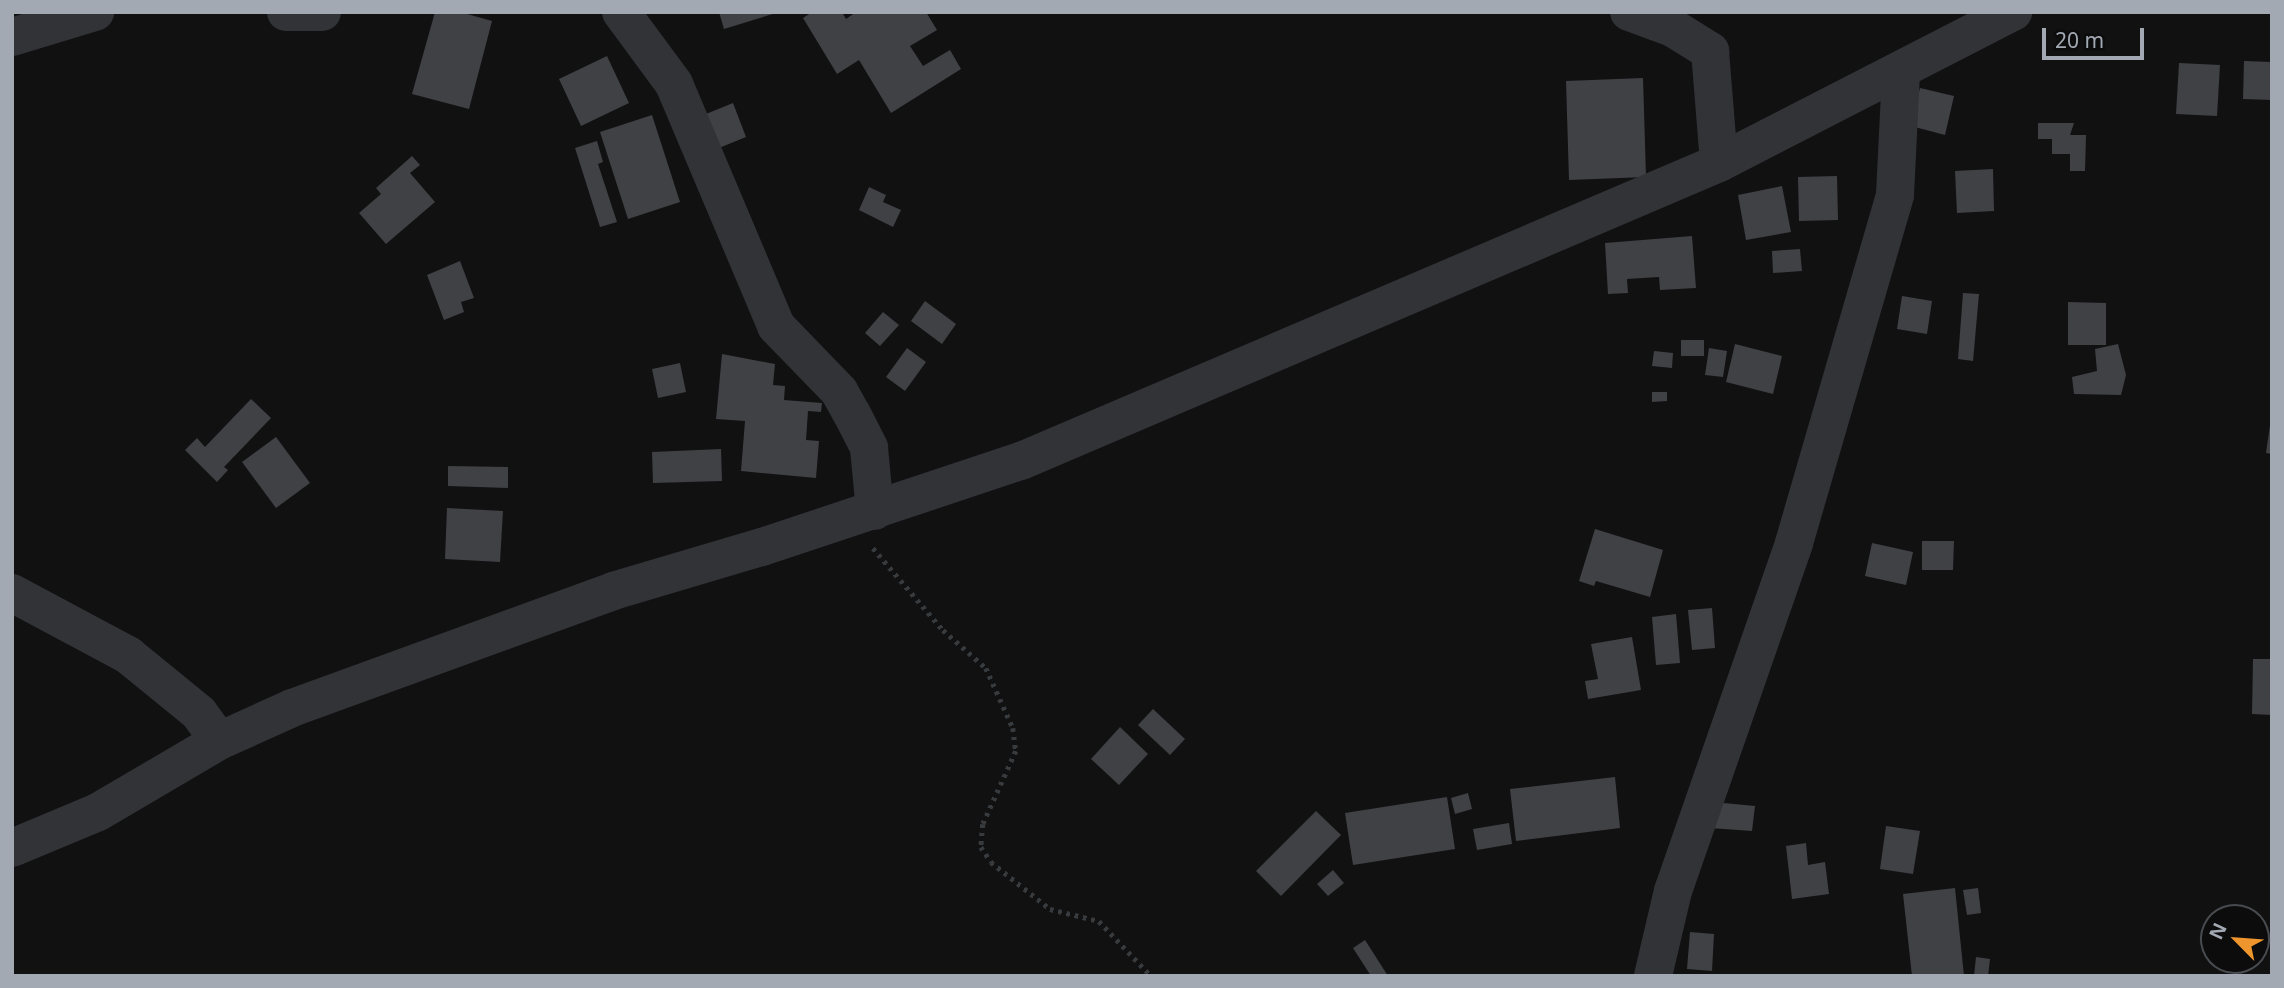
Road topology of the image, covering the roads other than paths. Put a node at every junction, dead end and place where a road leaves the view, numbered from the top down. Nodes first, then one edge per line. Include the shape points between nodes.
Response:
1 (95, 12) edge
2 (286, 12) edge
3 (322, 12) edge
4 (621, 12) edge
5 (1629, 12) edge
6 (2013, 12) edge
7 (12, 37) edge
8 (1901, 72) junction
9 (1719, 163) junction
10 (864, 515) junction
11 (12, 593) edge
12 (219, 741) junction
13 (12, 848) edge
14 (1653, 976) edge

1 - 7 street
2 - 3 street
4 - 10 street via 674,84 776,326 839,391 869,448
5 - 9 street via 1673,28 1710,51
6 - 8 street
8 - 9 street
8 - 14 street via 1895,195 1794,543 1673,891
9 - 10 street via 1034,456
10 - 12 street via 601,595 292,708
11 - 12 street via 128,655 199,713
12 - 13 street via 98,811

